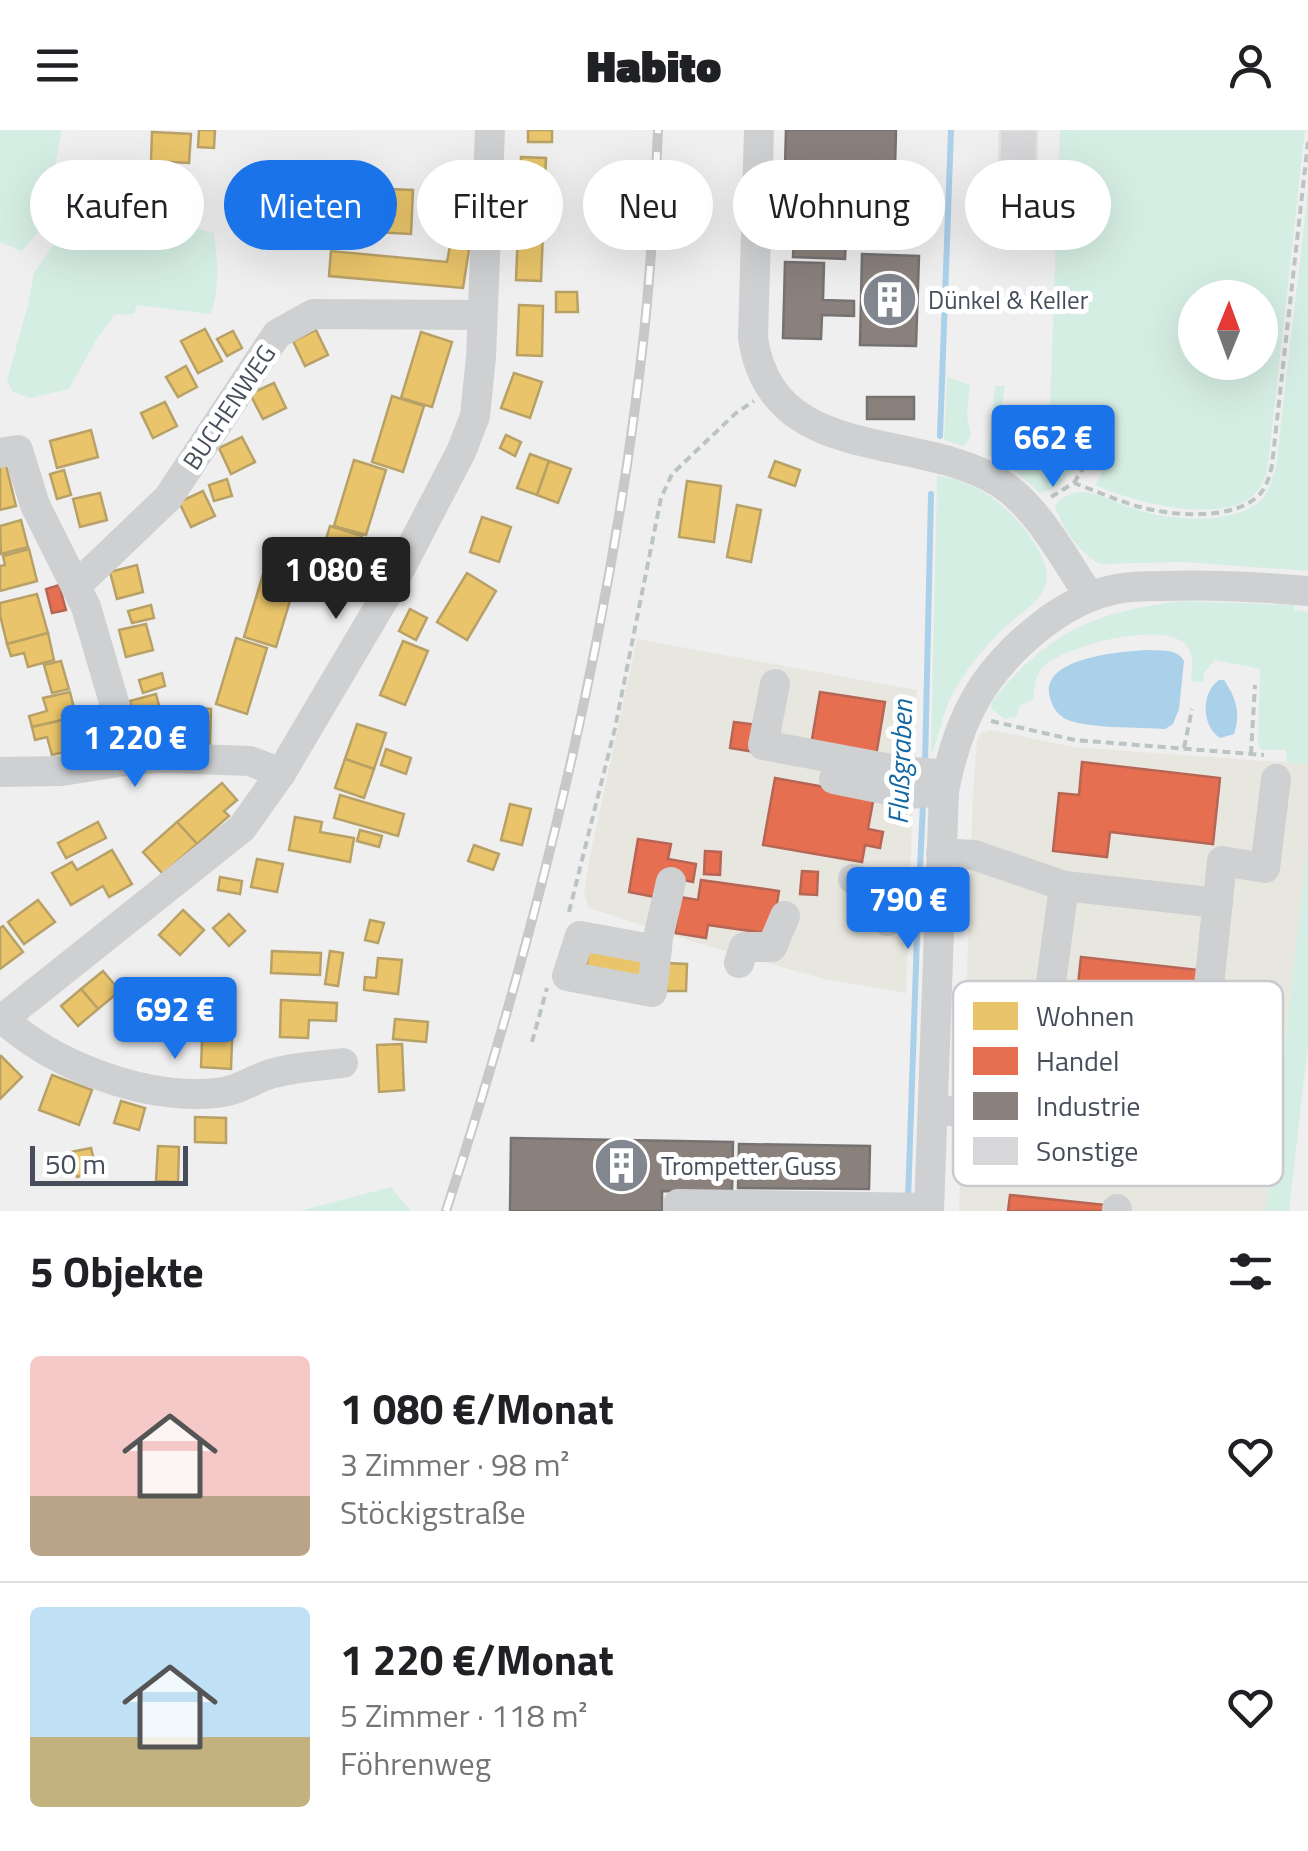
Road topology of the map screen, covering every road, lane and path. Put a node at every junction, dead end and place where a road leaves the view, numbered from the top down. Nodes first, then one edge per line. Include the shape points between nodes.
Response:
1 (490, 130) edge
2 (760, 130) edge
3 (1308, 142) edge
4 (482, 315) junction
5 (770, 390) junction
6 (0, 453) edge
7 (1089, 458) dead end
8 (1074, 483) junction
9 (1034, 514) junction
10 (76, 586) junction
11 (1308, 591) edge
12 (1090, 597) junction
13 (775, 684) dead end
14 (1255, 685) dead end
15 (1192, 708) dead end
16 (969, 710) junction
17 (1184, 749) junction
18 (1251, 754) junction
19 (132, 760) junction
20 (757, 763) dead end
21 (1270, 767) joint
22 (0, 772) edge
23 (281, 774) junction
24 (930, 783) junction
25 (941, 854) junction
26 (853, 880) dead end
27 (671, 882) dead end
28 (1064, 886) junction
29 (910, 903) junction
30 (1218, 903) junction
31 (570, 910) dead end
32 (786, 916) dead end
33 (657, 950) dead end
34 (739, 964) dead end
35 (1051, 981) edge
36 (1210, 981) edge
37 (548, 985) dead end
38 (1, 1019) edge
39 (532, 1042) dead end
40 (342, 1063) dead end
41 (933, 1110) junction
42 (953, 1111) edge
43 (678, 1204) dead end
44 (821, 1208) edge
45 (907, 1209) edge

1 - 4 street
2 - 5 street via 753,338
3 - 8 path via 1264,491 1243,506 1200,514 1142,508
4 - 10 street, BUCHENWEG via 313,314 277,334 168,498
4 - 23 street via 476,416 461,452
5 - 9 street via 816,427 985,474
5 - 31 path via 736,412 672,474 661,498
6 - 10 street via 18,450 35,505
7 - 8 path
8 - 9 path
9 - 12 street
10 - 19 street
11 - 12 street via 1167,586
12 - 16 street via 1016,646
13 - 24 street via 763,745
14 - 18 path
15 - 17 path
16 - 17 path via 1050,736
16 - 24 street
17 - 18 path
18 - 21 path
19 - 22 street
19 - 23 street via 250,761
20 - 24 street
21 - 30 street via 1264,868 1222,862
23 - 38 street via 242,828
24 - 25 street
25 - 28 street via 974,855
25 - 29 street
26 - 29 street via 890,888
27 - 33 street
28 - 30 street
28 - 35 street
29 - 41 street
30 - 36 street
32 - 34 street via 772,947 744,947
37 - 39 path
38 - 40 street via 56,1058 177,1093 217,1094 271,1074
41 - 42 street
41 - 45 street
43 - 44 street
44 - 45 street

